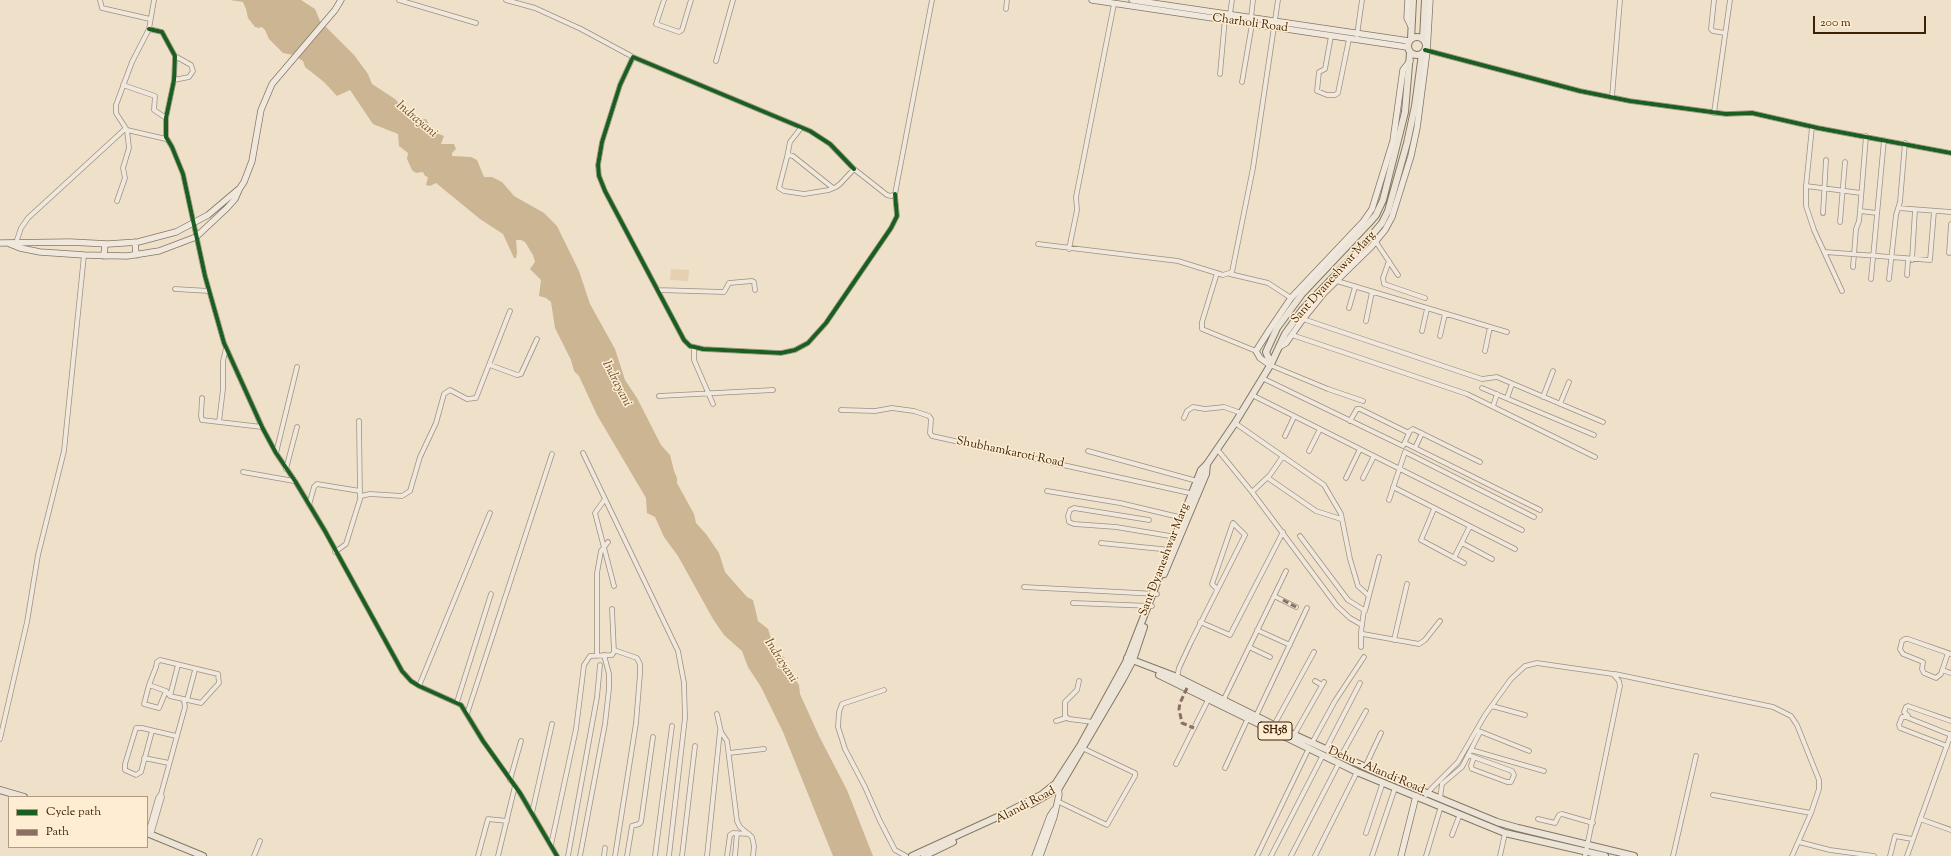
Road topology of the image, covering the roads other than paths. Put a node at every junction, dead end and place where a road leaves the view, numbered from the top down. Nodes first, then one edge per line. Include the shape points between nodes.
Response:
1 (100, 0) edge
2 (154, 0) edge
3 (341, 0) edge
4 (399, 0) edge
5 (506, 0) edge
6 (664, 0) edge
7 (691, 0) edge
8 (733, 0) edge
9 (932, 0) edge
10 (1007, 0) edge
11 (1092, 0) edge
12 (1132, 0) edge
13 (1232, 0) edge
14 (1253, 0) edge
15 (1278, 0) edge
16 (1362, 0) edge
17 (1408, 0) edge
18 (1413, 0) edge
19 (1425, 0) edge
20 (1430, 0) edge
21 (1620, 0) edge
22 (1714, 0) edge
23 (1730, 0) edge
24 (1114, 4) junction
25 (1147, 4) edge
26 (1006, 9) dead end
27 (1227, 16) junction
28 (1251, 18) junction
29 (150, 19) junction
30 (476, 23) dead end
31 (1252, 24) junction
32 (1275, 25) junction
33 (1411, 26) junction
34 (149, 29) junction
35 (1725, 33) junction
36 (1357, 35) junction
37 (1331, 36) junction
38 (1349, 39) junction
39 (1423, 39) junction
40 (1378, 40) junction
41 (1409, 45) junction
42 (1424, 52) junction
43 (175, 56) junction
44 (633, 57) junction
45 (716, 61) dead end
46 (1220, 74) dead end
47 (174, 80) junction
48 (1242, 82) dead end
49 (124, 85) junction
50 (1612, 97) junction
51 (1714, 113) junction
52 (166, 118) junction
53 (1812, 127) junction
54 (801, 128) junction
55 (126, 130) junction
56 (1866, 136) junction
57 (166, 139) junction
58 (1884, 140) junction
59 (1905, 144) junction
60 (1951, 153) edge
61 (787, 157) junction
62 (1826, 160) dead end
63 (1845, 162) dead end
64 (854, 170) junction
65 (1806, 186) junction
66 (240, 188) junction
67 (833, 188) junction
68 (1825, 188) junction
69 (1842, 190) junction
70 (1861, 193) junction
71 (895, 194) junction
72 (117, 201) dead end
73 (1898, 208) junction
74 (1860, 210) junction
75 (1915, 210) junction
76 (1934, 211) junction
77 (1951, 212) edge
78 (1823, 213) dead end
79 (1877, 213) junction
80 (1840, 222) dead end
81 (193, 224) junction
82 (1951, 224) edge
83 (196, 237) junction
84 (135, 242) junction
85 (1376, 242) junction
86 (0, 243) edge
87 (13, 243) junction
88 (105, 244) junction
89 (1038, 244) dead end
90 (1069, 249) junction
91 (1825, 252) junction
92 (1949, 253) dead end
93 (84, 255) junction
94 (1854, 255) junction
95 (104, 256) junction
96 (136, 256) junction
97 (1873, 257) junction
98 (1891, 258) junction
99 (1910, 260) junction
100 (1389, 261) junction
101 (1853, 266) dead end
102 (1320, 271) junction
103 (1217, 272) junction
104 (1230, 274) junction
105 (1398, 275) dead end
106 (1907, 275) dead end
107 (1871, 278) dead end
108 (1889, 279) dead end
109 (1337, 281) junction
110 (1356, 287) junction
111 (175, 289) dead end
112 (658, 290) junction
113 (755, 290) dead end
114 (209, 291) junction
115 (1842, 291) dead end
116 (1372, 292) junction
117 (1291, 298) junction
118 (1425, 298) dead end
119 (1349, 308) dead end
120 (1427, 309) junction
121 (510, 311) dead end
122 (1445, 314) junction
123 (1303, 319) junction
124 (1366, 321) dead end
125 (1490, 328) junction
126 (1422, 331) dead end
127 (1507, 332) dead end
128 (1292, 335) junction
129 (1440, 336) dead end
130 (537, 339) dead end
131 (1279, 346) junction
132 (226, 348) junction
133 (694, 348) junction
134 (1256, 351) junction
135 (1485, 351) dead end
136 (1270, 364) junction
137 (490, 365) junction
138 (297, 367) dead end
139 (1553, 371) dead end
140 (1262, 378) junction
141 (1569, 382) dead end
142 (1512, 384) junction
143 (1482, 388) dead end
144 (773, 390) dead end
145 (708, 392) junction
146 (1497, 394) junction
147 (1252, 395) junction
148 (659, 396) dead end
149 (1542, 396) junction
150 (202, 398) dead end
151 (1507, 398) junction
152 (1363, 401) dead end
153 (713, 404) dead end
154 (1560, 404) junction
155 (1493, 406) junction
156 (841, 410) dead end
157 (1241, 413) junction
158 (1294, 417) junction
159 (1184, 418) dead end
160 (1350, 421) junction
161 (219, 422) junction
162 (359, 422) dead end
163 (1603, 422) dead end
164 (1235, 423) junction
165 (262, 427) junction
166 (297, 427) dead end
167 (1320, 429) junction
168 (1409, 432) junction
169 (1422, 433) junction
170 (1285, 436) dead end
171 (1594, 436) dead end
172 (1405, 443) junction
173 (1415, 448) junction
174 (1217, 449) junction
175 (1360, 449) junction
176 (1088, 451) dead end
177 (1309, 451) dead end
178 (276, 453) junction
179 (552, 454) dead end
180 (584, 454) dead end
181 (1283, 456) junction
182 (1374, 456) junction
183 (1595, 457) dead end
184 (1480, 462) dead end
185 (1398, 468) junction
186 (286, 469) junction
187 (243, 472) dead end
188 (1268, 478) junction
189 (1346, 478) dead end
190 (1363, 478) dead end
191 (295, 481) junction
192 (1199, 482) junction
193 (1393, 487) junction
194 (360, 491) junction
195 (1046, 491) dead end
196 (1252, 492) junction
197 (1194, 494) junction
198 (360, 497) junction
199 (605, 499) junction
200 (1389, 500) dead end
201 (309, 505) junction
202 (1434, 509) junction
203 (1540, 510) dead end
204 (490, 513) dead end
205 (1534, 516) dead end
206 (1184, 518) junction
207 (1341, 519) junction
208 (1149, 520) dead end
209 (1470, 526) junction
210 (1522, 530) dead end
211 (1283, 532) junction
212 (1300, 536) dead end
213 (1177, 537) junction
214 (608, 542) dead end
215 (1101, 542) dead end
216 (1462, 543) junction
217 (603, 547) junction
218 (1515, 549) dead end
219 (1172, 550) junction
220 (335, 552) junction
221 (1379, 557) dead end
222 (1454, 558) junction
223 (1492, 559) dead end
224 (1464, 563) dead end
225 (1286, 571) dead end
226 (1407, 584) dead end
227 (614, 586) dead end
228 (1024, 587) dead end
229 (1217, 589) junction
230 (1155, 593) junction
231 (491, 594) dead end
232 (1274, 596) junction
233 (1369, 596) junction
234 (1074, 603) dead end
235 (1150, 606) junction
236 (1296, 607) dead end
237 (1307, 608) dead end
238 (612, 609) dead end
239 (1365, 612) junction
240 (1440, 621) dead end
241 (1200, 622) junction
242 (1362, 625) junction
243 (1257, 630) junction
244 (1361, 633) junction
245 (1394, 640) junction
246 (1290, 645) junction
247 (1249, 647) junction
248 (1361, 647) dead end
249 (614, 650) junction
250 (1314, 652) dead end
251 (1950, 654) edge
252 (596, 655) junction
253 (604, 655) junction
254 (1270, 657) dead end
255 (1364, 657) dead end
256 (1129, 661) junction
257 (600, 664) dead end
258 (178, 665) junction
259 (195, 670) junction
260 (1942, 670) junction
261 (1951, 673) edge
262 (1614, 674) junction
263 (1177, 678) junction
264 (1079, 681) dead end
265 (1315, 681) dead end
266 (1360, 683) dead end
267 (149, 685) junction
268 (419, 686) junction
269 (884, 690) dead end
270 (166, 691) junction
271 (170, 696) junction
272 (1210, 696) junction
273 (186, 700) junction
274 (457, 702) junction
275 (1222, 703) junction
276 (1492, 706) junction
277 (1366, 711) dead end
278 (467, 714) junction
279 (717, 714) dead end
280 (1525, 715) dead end
281 (1256, 716) junction
282 (1066, 718) junction
283 (1248, 718) junction
284 (1951, 720) edge
285 (1056, 721) dead end
286 (1093, 722) junction
287 (552, 724) dead end
288 (672, 726) dead end
289 (1273, 727) junction
290 (152, 730) junction
291 (720, 731) junction
292 (1478, 731) junction
293 (1381, 733) dead end
294 (1951, 734) edge
295 (1294, 735) junction
296 (176, 736) junction
297 (653, 737) dead end
298 (0, 739) edge
299 (521, 741) dead end
300 (695, 746) dead end
301 (1310, 746) junction
302 (1082, 747) junction
303 (1946, 748) junction
304 (764, 749) dead end
305 (1471, 750) junction
306 (1529, 751) dead end
307 (1324, 752) junction
308 (1951, 752) edge
309 (729, 753) junction
310 (1468, 755) junction
311 (1341, 756) junction
312 (1696, 756) dead end
313 (1474, 757) junction
314 (144, 758) junction
315 (169, 763) junction
316 (1339, 763) junction
317 (1176, 764) dead end
318 (1364, 767) junction
319 (1225, 768) dead end
320 (1544, 771) dead end
321 (1357, 772) junction
322 (510, 780) junction
323 (1383, 782) junction
324 (515, 786) junction
325 (1058, 786) junction
326 (1395, 788) junction
327 (0, 790) edge
328 (1713, 795) dead end
329 (21, 796) edge
330 (1416, 796) junction
331 (1426, 796) junction
332 (1440, 798) junction
333 (1057, 801) junction
334 (1441, 806) junction
335 (1811, 813) junction
336 (532, 814) junction
337 (1460, 814) junction
338 (1538, 819) dead end
339 (1920, 819) junction
340 (507, 821) junction
341 (1593, 823) junction
342 (1951, 830) edge
343 (737, 833) junction
344 (1366, 833) dead end
345 (1505, 833) junction
346 (149, 834) edge
347 (749, 834) junction
348 (1452, 835) dead end
349 (1912, 839) junction
350 (260, 841) dead end
351 (1798, 842) junction
352 (551, 846) junction
353 (605, 848) dead end
354 (1041, 848) junction
355 (1587, 851) edge
356 (925, 854) edge
357 (203, 856) edge
358 (254, 856) edge
359 (478, 856) edge
360 (498, 856) edge
361 (557, 856) edge
362 (568, 856) edge
363 (580, 856) edge
364 (604, 856) edge
365 (615, 856) edge
366 (627, 856) edge
367 (655, 856) edge
368 (669, 856) edge
369 (682, 856) edge
370 (707, 856) edge
371 (727, 856) edge
372 (735, 856) edge
373 (753, 856) edge
374 (906, 856) edge
375 (912, 856) edge
376 (1035, 856) edge
377 (1040, 856) edge
378 (1257, 856) edge
379 (1271, 856) edge
380 (1291, 856) edge
381 (1315, 856) edge
382 (1372, 856) edge
383 (1401, 856) edge
384 (1426, 856) edge
385 (1500, 856) edge
386 (1605, 856) edge
387 (1634, 856) edge
388 (1673, 856) edge
389 (1792, 856) edge
390 (1873, 856) edge
391 (1890, 856) edge
392 (1907, 856) edge

1 - 29 street via 102,8
2 - 29 street
3 - 66 street via 272,84 261,110 252,161
4 - 30 street
5 - 44 street via 535,8
6 - 7 street via 656,24 679,32 682,30
8 - 45 street
9 - 71 street
10 - 26 street
11 - 24 street, Charholi Road
12 - 25 street, Charholi Road
13 - 27 street
14 - 28 street
15 - 32 street
16 - 36 street
17 - 33 street via 1407,18
18 - 33 main road, Sant Dyaneshwar Marg
19 - 39 main road
20 - 42 street
21 - 50 street
22 - 35 street via 1711,29 1713,32
23 - 35 street
24 - 25 street, Charholi Road
24 - 90 street via 1076,197 1077,210
25 - 27 street, Charholi Road
27 - 28 street, Charholi Road
27 - 31 street, Charholi Road
27 - 46 street
28 - 32 street, Charholi Road
29 - 34 street
31 - 32 street, Charholi Road
31 - 48 street
32 - 36 street, Charholi Road
32 - 37 street, Charholi Road
32 - 104 street via 1253,168 1234,270
33 - 41 main road, Sant Dyaneshwar Marg
34 - 43 street via 162,32
34 - 49 street via 134,56
35 - 51 street
36 - 40 street, Charholi Road
37 - 38 street, Charholi Road
37 - 38 street via 1325,69 1319,72 1317,92 1327,95 1338,93
38 - 40 street, Charholi Road
39 - 41 main road via 1417,37
39 - 42 main road via 1426,44
40 - 41 street, Charholi Road
41 - 42 main road via 1416,55
41 - 102 main road, Sant Dyaneshwar Marg via 1405,112 1383,200 1376,215
42 - 50 street
42 - 85 street via 1417,128 1411,156 1392,217
42 - 131 main road, Sant Dyaneshwar Marg via 1407,143 1388,211 1382,223 1361,248 1302,310
43 - 47 street
43 - 47 street via 191,65 194,71 188,77
44 - 54 street
44 - 112 street via 620,85 602,142 599,176 604,191
47 - 52 street
49 - 52 street via 155,96 154,110
49 - 55 street via 116,110
50 - 51 street
51 - 53 street via 1752,113
52 - 57 street
53 - 56 street
53 - 65 street
54 - 61 street via 790,142
54 - 64 street via 830,144
55 - 57 street
55 - 72 street via 129,148 123,168 125,180
55 - 87 street via 28,218
56 - 58 street
56 - 70 street
57 - 81 street via 183,174
58 - 59 street
58 - 79 street
59 - 60 street
59 - 73 street
61 - 67 street via 793,156
61 - 67 street via 779,188 804,194
62 - 68 street
63 - 69 street
64 - 67 street
64 - 71 street via 889,196
65 - 68 street
65 - 91 street via 1806,206 1810,220
66 - 81 street
66 - 83 street via 227,208
68 - 69 street
68 - 78 street
69 - 70 street
69 - 80 street
70 - 74 street
71 - 133 street via 897,214 891,228 826,323 808,343 795,350 781,352
73 - 75 street
73 - 98 street
74 - 79 street
74 - 94 street
75 - 76 street
75 - 99 street
76 - 77 street
76 - 99 street via 1930,260
79 - 97 street
81 - 83 street
81 - 84 street via 164,236
82 - 92 street
83 - 96 street via 159,251
83 - 114 street
84 - 88 street
84 - 96 street
85 - 100 street
85 - 109 street
86 - 87 street
87 - 88 street
87 - 93 street via 20,248 40,252
88 - 95 street
89 - 90 street
90 - 103 street via 1178,261
91 - 94 street
91 - 115 street
93 - 95 street
93 - 298 street via 64,450 38,555 27,622
94 - 97 street
94 - 101 street
95 - 96 street
97 - 98 street
97 - 107 street
98 - 99 street
98 - 108 street
99 - 106 street
100 - 105 street
100 - 118 street via 1383,278 1384,284
102 - 117 street
102 - 136 main road, Sant Dyaneshwar Marg via 1277,328 1266,352
103 - 104 street
103 - 134 street via 1202,329
104 - 117 street via 1268,283
109 - 110 street
109 - 123 street
110 - 116 street
110 - 119 street
111 - 114 street
112 - 113 street via 724,292 729,283 752,281
112 - 133 street via 684,340
114 - 132 street
116 - 120 street
116 - 124 street
117 - 134 street
120 - 122 street
120 - 126 street
121 - 137 street
122 - 125 street
122 - 129 street
123 - 128 street
123 - 142 street via 1453,370 1482,379 1497,377
125 - 127 street
125 - 135 street
128 - 131 street via 1286,343
128 - 155 street via 1468,394
130 - 137 street via 521,374 517,375
131 - 136 main road, Sant Dyaneshwar Marg
132 - 161 street
132 - 165 street
133 - 145 street via 694,360
134 - 136 street via 1260,358
136 - 140 main road, Sant Dyaneshwar Marg
136 - 152 street
137 - 198 street via 476,398 469,399 450,390 444,394 436,423 420,457 408,493 402,496 370,494
138 - 178 street
139 - 149 street
140 - 147 main road, Sant Dyaneshwar Marg
140 - 160 street
141 - 154 street
142 - 149 street
142 - 151 street
143 - 146 street
144 - 145 street
145 - 148 street
145 - 153 street
146 - 151 street
146 - 155 street
147 - 157 main road, Sant Dyaneshwar Marg
147 - 158 street
149 - 154 street
150 - 161 street via 201,418
151 - 171 street
154 - 163 street
155 - 183 street
156 - 197 street, Shubhamkaroti Road via 875,411 892,408 914,412 929,416 932,436
157 - 159 street via 1224,407 1193,407 1187,411
157 - 164 main road, Sant Dyaneshwar Marg
158 - 167 street
158 - 170 street
160 - 168 street via 1357,409 1360,409
160 - 172 street via 1403,446
161 - 165 street
162 - 194 street
164 - 174 main road, Sant Dyaneshwar Marg
164 - 181 street
165 - 178 street
166 - 186 street
167 - 175 street
167 - 177 street
168 - 169 street via 1413,429
168 - 172 street
169 - 173 street
169 - 184 street
172 - 173 street
173 - 203 street
174 - 192 main road, Sant Dyaneshwar Marg via 1201,470
174 - 196 street
175 - 182 street
175 - 189 street
176 - 192 street
178 - 186 street
179 - 278 street
180 - 199 street
181 - 188 street
181 - 207 street via 1324,485
182 - 185 street
182 - 190 street
185 - 193 street
185 - 205 street via 1405,452
185 - 210 street
186 - 191 street
187 - 191 street
188 - 196 street
188 - 207 street via 1316,511
191 - 201 street
192 - 197 main road, Sant Dyaneshwar Marg
193 - 200 street
193 - 202 street
194 - 198 street
194 - 201 street via 317,484
195 - 206 street via 1120,503
196 - 211 street
197 - 206 main road, Sant Dyaneshwar Marg
198 - 220 street via 346,544
199 - 217 street via 595,513
199 - 368 street via 678,651 684,683 685,718
201 - 220 street
202 - 209 street
202 - 222 street via 1421,540
204 - 268 street
206 - 213 main road, Sant Dyaneshwar Marg
207 - 233 street via 1358,586
208 - 213 street via 1074,508 1068,516 1069,522 1074,524 1116,527
209 - 216 street
209 - 218 street
211 - 241 street via 1230,635
211 - 242 street via 1337,606
212 - 239 street via 1348,600
213 - 219 main road, Sant Dyaneshwar Marg
214 - 217 street
215 - 219 street
216 - 222 street
216 - 223 street
217 - 227 street
217 - 252 street via 597,573
219 - 230 main road, Sant Dyaneshwar Marg
220 - 268 street via 402,671
221 - 233 street
222 - 224 street
225 - 232 street
226 - 245 street
228 - 230 street
229 - 229 street via 1212,584 1233,523 1244,535
229 - 241 street
230 - 235 main road, Sant Dyaneshwar Marg
231 - 274 street
232 - 236 street
232 - 243 street
233 - 239 street
234 - 235 street
235 - 256 main road, Sant Dyaneshwar Marg
237 - 246 street
238 - 249 street
239 - 242 street
240 - 245 street via 1421,643
241 - 263 street
242 - 244 street
243 - 246 street
243 - 247 street
244 - 245 street
244 - 248 street
246 - 281 street
247 - 254 street
247 - 275 street
249 - 253 street via 612,655
249 - 365 street via 637,658 640,669 636,723
250 - 289 street
251 - 260 street
251 - 260 street via 1908,639 1902,641 1901,653 1923,662 1924,673 1938,678
252 - 253 street
252 - 352 street via 587,658 584,665 575,735
253 - 363 street via 609,674 605,724
255 - 301 street
256 - 263 main road, Dehu - Alandi Road / SH58
256 - 272 main road, Dehu - Alandi Road / SH58
256 - 286 main road
256 - 302 main road, Alandi Road
257 - 362 street via 597,697
258 - 259 street
258 - 267 street via 160,660 157,662
258 - 271 street
259 - 273 street
259 - 273 street via 218,674 219,683 203,703
260 - 261 street
262 - 276 street via 1529,664 1511,679
262 - 335 street via 1785,711 1797,725 1819,780 1820,789
262 - 341 street via 1620,686
263 - 272 main road, Dehu - Alandi Road / SH58
264 - 282 street via 1077,690 1065,702
265 - 295 street via 1323,684
266 - 307 street
267 - 270 street
267 - 270 street via 143,703 145,705 159,708
268 - 274 street
269 - 374 street via 842,704 838,727 845,749 895,850
270 - 271 street
271 - 273 street
272 - 275 main road, Dehu - Alandi Road / SH58
272 - 317 street
273 - 296 street
274 - 278 street
275 - 281 main road, Dehu - Alandi Road / SH58
275 - 283 main road, Dehu - Alandi Road / SH58
276 - 280 street
276 - 292 street
277 - 311 street
278 - 322 street
279 - 291 street
281 - 289 main road, Dehu - Alandi Road / SH58
282 - 285 street
282 - 286 street
283 - 289 main road, Dehu - Alandi Road / SH58
283 - 319 street
284 - 294 street via 1908,706 1904,712 1905,715
286 - 302 main road
287 - 336 street
288 - 367 street
289 - 295 main road, Dehu - Alandi Road / SH58
289 - 301 main road, Dehu - Alandi Road / SH58
290 - 296 street
290 - 314 street
290 - 314 street via 136,728 125,770 139,774
291 - 309 street via 727,741
291 - 370 street
292 - 305 street
292 - 306 street
292 - 331 street via 1458,762
293 - 318 street
294 - 303 street
294 - 303 street via 1906,717 1902,717 1899,725 1900,728
295 - 301 main road, Dehu - Alandi Road / SH58
296 - 315 street
297 - 366 street via 641,822 632,826
299 - 322 street
300 - 369 street
301 - 307 main road, Dehu - Alandi Road / SH58
301 - 378 street
302 - 325 main road, Alandi Road
302 - 325 main road, Alandi Road via 1064,771
302 - 333 street via 1135,773 1135,776 1107,826
303 - 308 street
303 - 339 street
304 - 309 street
305 - 310 street
305 - 320 street
307 - 311 main road, Dehu - Alandi Road / SH58
307 - 316 main road, Dehu - Alandi Road / SH58
307 - 379 street
309 - 347 street via 738,821 740,827
310 - 313 street
310 - 332 street via 1462,767 1442,784
311 - 318 main road, Dehu - Alandi Road / SH58
312 - 388 street
313 - 313 street via 1472,769 1511,782 1514,773 1512,771
314 - 315 street
315 - 346 street via 162,797
316 - 321 main road, Dehu - Alandi Road / SH58
316 - 380 street
318 - 331 main road, Dehu - Alandi Road / SH58
321 - 323 main road, Dehu - Alandi Road / SH58
321 - 381 street
322 - 324 street
323 - 326 main road, Dehu - Alandi Road / SH58
323 - 344 street
324 - 336 street
324 - 340 street
325 - 333 street
325 - 356 main road, Alandi Road via 1002,817
326 - 330 main road, Dehu - Alandi Road / SH58
326 - 382 street
327 - 329 main road
328 - 335 street
330 - 331 main road, Dehu - Alandi Road / SH58
330 - 383 street
331 - 332 main road, Dehu - Alandi Road / SH58
331 - 334 main road, Dehu - Alandi Road / SH58
332 - 355 main road, Dehu - Alandi Road / SH58 via 1506,825
333 - 354 street
334 - 337 main road, Dehu - Alandi Road / SH58
334 - 384 street
335 - 351 street
336 - 352 street
337 - 345 main road, Dehu - Alandi Road / SH58
337 - 348 street
338 - 341 street via 1555,823 1562,814
339 - 342 street
339 - 349 street
340 - 359 street via 488,819
340 - 360 street
341 - 355 street
343 - 347 street
343 - 371 street via 729,836
343 - 372 street
345 - 355 main road, Dehu - Alandi Road / SH58
345 - 385 street
346 - 357 main road
347 - 373 street via 754,840
349 - 391 street via 1895,836
349 - 392 street
350 - 358 street
351 - 389 street
351 - 390 street via 1844,853
352 - 361 street
353 - 364 street
354 - 376 street
354 - 377 street
355 - 386 main road, Dehu - Alandi Road / SH58
355 - 387 main road, Dehu - Alandi Road / SH58
356 - 375 main road, Alandi Road

